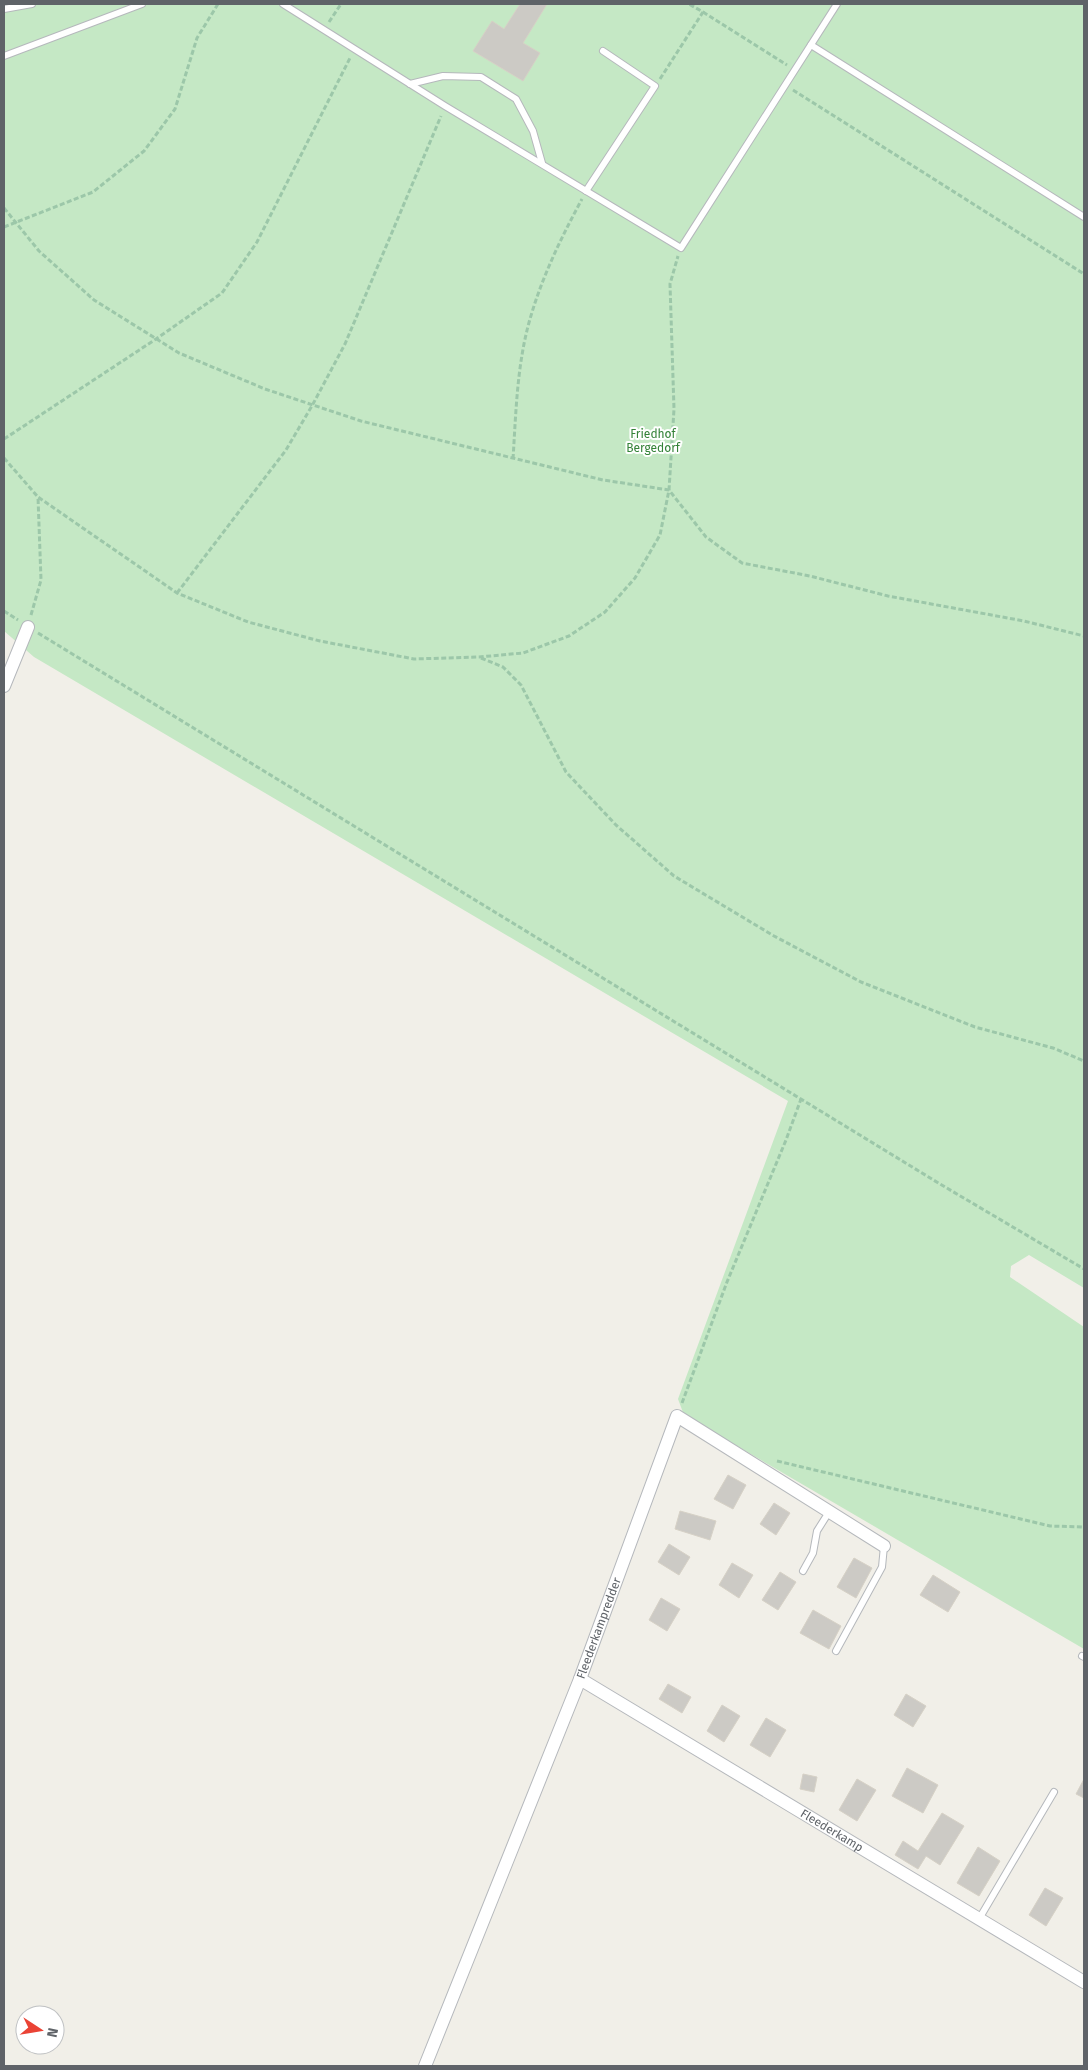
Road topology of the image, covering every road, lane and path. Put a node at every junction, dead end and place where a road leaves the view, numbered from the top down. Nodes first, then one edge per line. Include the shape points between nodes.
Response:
1 (32, 4) edge
2 (142, 4) edge
3 (218, 4) edge
4 (283, 4) edge
5 (341, 4) edge
6 (689, 4) edge
7 (837, 4) edge
8 (4, 9) edge
9 (703, 12) junction
10 (325, 29) junction
11 (811, 45) junction
12 (355, 48) junction
13 (603, 51) dead end
14 (4, 56) edge
15 (796, 70) junction
16 (410, 84) junction
17 (655, 86) junction
18 (786, 86) junction
19 (445, 106) junction
20 (542, 163) junction
21 (586, 191) junction
22 (4, 208) edge
23 (1084, 217) edge
24 (16, 224) junction
25 (4, 227) edge
26 (681, 248) junction
27 (1084, 274) edge
28 (156, 339) junction
29 (313, 404) junction
30 (4, 439) edge
31 (4, 458) edge
32 (513, 459) junction
33 (668, 490) junction
34 (38, 497) junction
35 (177, 593) junction
36 (28, 627) junction
37 (1084, 636) edge
38 (478, 657) junction
39 (4, 686) edge
40 (1084, 1061) edge
41 (801, 1099) junction
42 (1084, 1269) edge
43 (677, 1416) junction
44 (769, 1459) dead end
45 (829, 1512) junction
46 (1084, 1527) edge
47 (884, 1546) joint
48 (803, 1571) dead end
49 (836, 1651) dead end
50 (580, 1679) junction
51 (1054, 1792) dead end
52 (979, 1919) junction
53 (1084, 1982) edge
54 (425, 2066) edge

1 - 8 lane
2 - 14 lane
3 - 24 path via 197,38 175,109 144,151 93,192
4 - 10 lane
5 - 10 path
6 - 9 path
7 - 11 lane
9 - 15 path
9 - 17 path
10 - 12 lane
11 - 15 lane
11 - 23 lane
12 - 16 lane
12 - 28 path via 257,242 222,293
13 - 17 lane
15 - 18 lane
16 - 19 lane
16 - 20 lane via 443,76 481,77 516,100 533,131
17 - 21 lane
18 - 26 lane
18 - 27 path
19 - 20 lane
19 - 29 path via 345,344
20 - 21 lane
21 - 26 lane
21 - 32 path via 555,248 530,319 518,385
22 - 24 path
24 - 25 path
24 - 28 path via 39,251 94,300
26 - 33 path via 670,284 674,409
28 - 29 path via 179,353 264,389
28 - 30 path
29 - 32 path via 361,421
29 - 35 path via 286,450
31 - 34 path
32 - 33 path via 603,480
33 - 37 path via 706,537 742,562
33 - 38 path via 660,535 635,578 605,612 569,636 523,653
34 - 35 path
34 - 36 path via 41,580
35 - 38 path via 248,622 320,641 414,659
36 - 39 street
36 - 41 path
38 - 40 path via 503,667 521,685 566,772 616,825 674,876 774,936 861,982 975,1027 1053,1048
41 - 42 path
41 - 43 path
43 - 45 street
43 - 50 street, Fleederkampredder
44 - 46 path via 1050,1526
45 - 47 street
45 - 48 lane via 817,1531 813,1553
47 - 49 lane via 882,1567
50 - 52 street, Fleederkamp
50 - 54 street, Fleederkampredder
51 - 52 lane
52 - 53 street, Fleederkamp

